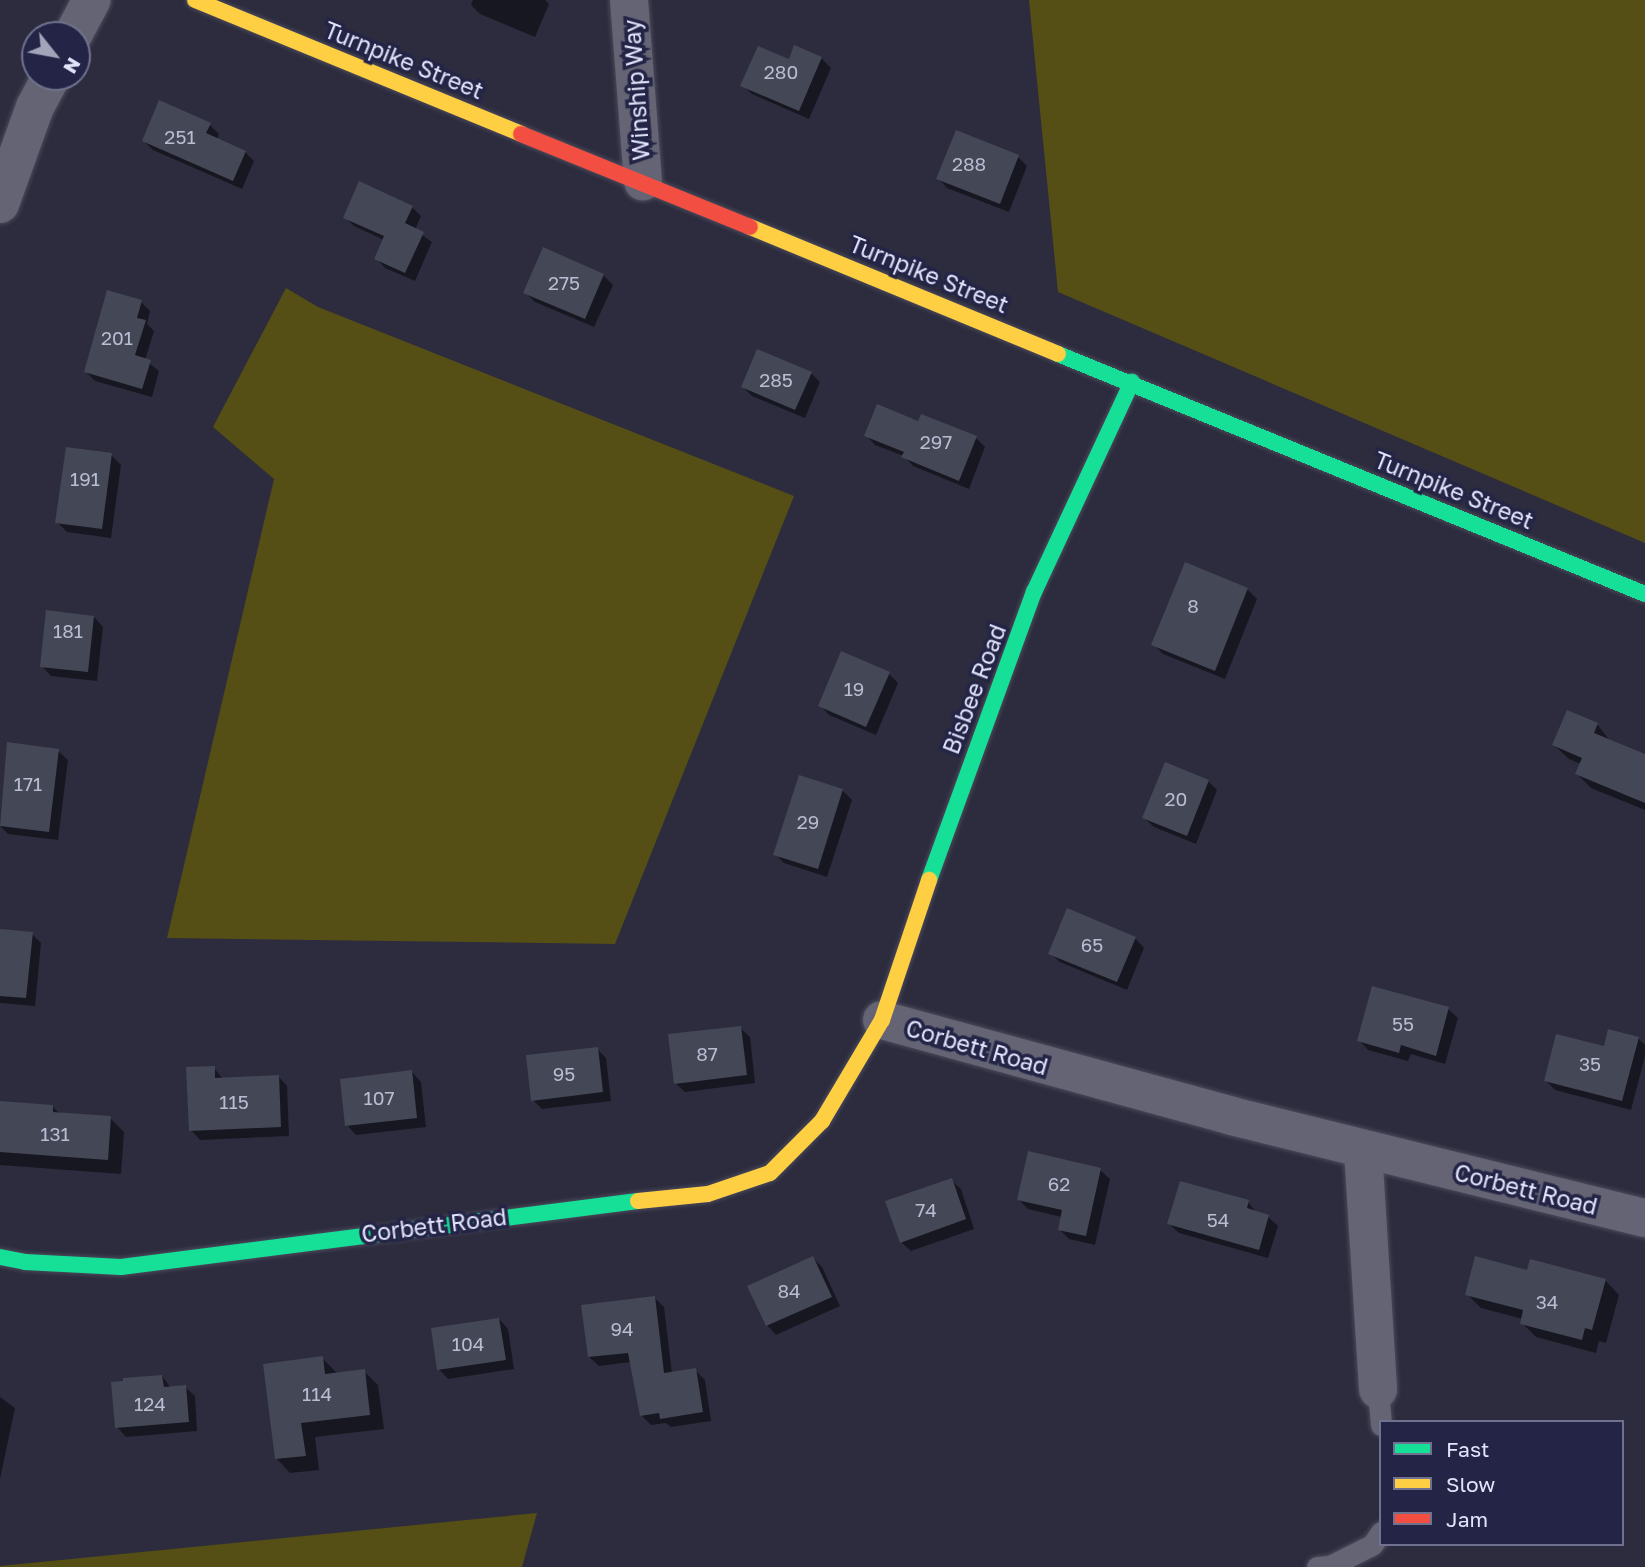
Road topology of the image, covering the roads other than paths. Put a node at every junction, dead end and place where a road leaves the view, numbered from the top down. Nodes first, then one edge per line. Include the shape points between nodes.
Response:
1 (92, 0) edge
2 (195, 0) edge
3 (629, 0) edge
4 (81, 21) edge
5 (44, 91) edge
6 (643, 181) junction
7 (0, 204) edge
8 (1132, 382) junction
9 (1645, 594) edge
10 (883, 1020) junction
11 (1363, 1150) junction
12 (1645, 1218) edge
13 (0, 1257) edge
14 (1379, 1408) edge
15 (1379, 1535) edge
16 (1317, 1567) edge

1 - 4 street
2 - 6 street, Turnpike Street
3 - 6 street, Winship Way
5 - 7 street
6 - 8 street, Turnpike Street
8 - 9 street, Turnpike Street
8 - 10 street, Bisbee Road via 1034,592 924,893
10 - 11 street, Corbett Road
10 - 13 street, Corbett Road via 822,1121 769,1173 708,1194 573,1207 121,1267
11 - 12 street, Corbett Road
11 - 14 street
15 - 16 lane via 1372,1545 1330,1566

